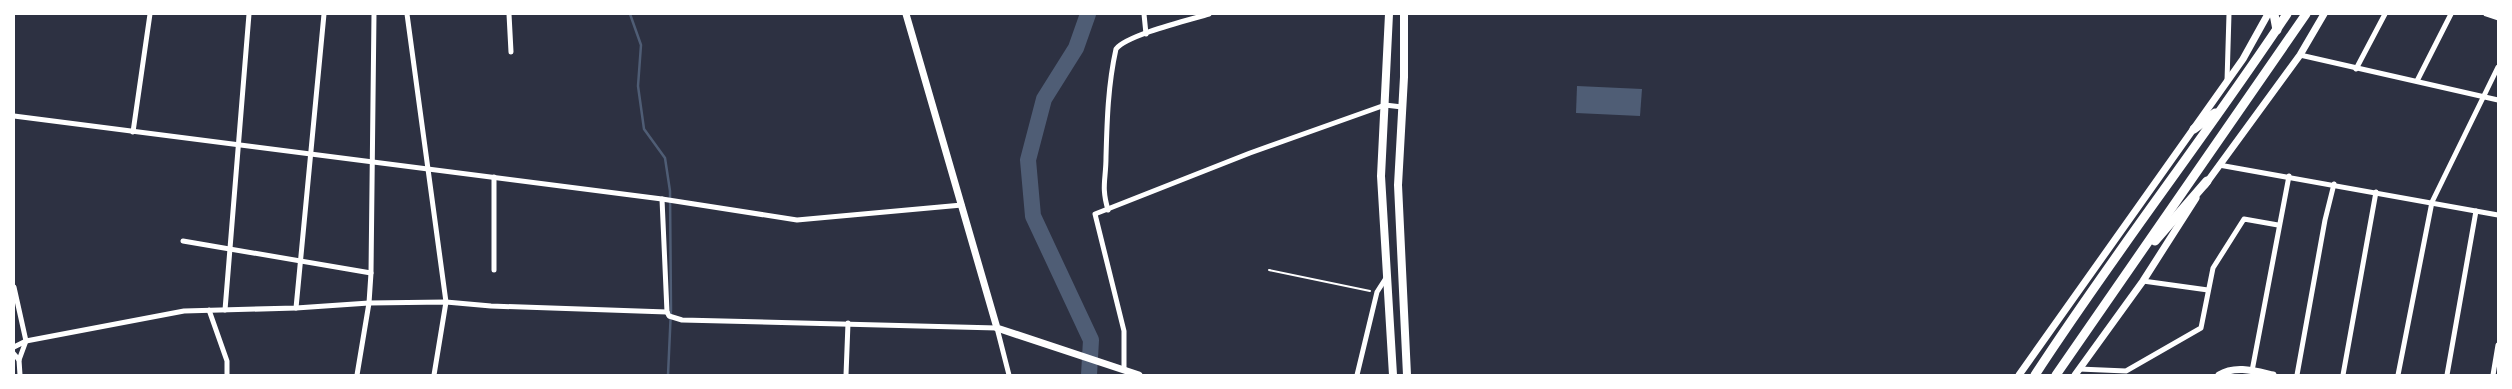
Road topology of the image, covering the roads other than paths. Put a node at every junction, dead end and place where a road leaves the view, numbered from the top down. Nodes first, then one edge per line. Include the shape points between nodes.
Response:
1 (150, 14) edge
2 (249, 14) edge
3 (324, 14) edge
4 (374, 14) edge
5 (407, 14) edge
6 (509, 14) edge
7 (906, 14) edge
8 (1144, 14) edge
9 (1209, 14) edge
10 (1389, 14) edge
11 (1404, 14) edge
12 (2229, 14) edge
13 (2268, 14) edge
14 (2274, 14) edge
15 (2287, 14) edge
16 (2306, 14) edge
17 (2324, 14) edge
18 (2385, 14) edge
19 (2451, 14) edge
20 (2486, 14) edge
21 (2498, 18) edge
22 (2277, 30) junction
23 (1146, 34) junction
24 (511, 52) dead end
25 (2300, 55) junction
26 (2498, 67) edge
27 (2356, 69) junction
28 (2227, 81) junction
29 (2417, 81) junction
30 (2484, 96) junction
31 (2498, 100) edge
32 (1385, 106) junction
33 (1402, 107) junction
34 (2224, 107) junction
35 (14, 116) edge
36 (2194, 129) junction
37 (133, 132) junction
38 (239, 145) junction
39 (311, 154) junction
40 (373, 162) junction
41 (2220, 165) junction
42 (429, 169) junction
43 (2290, 176) junction
44 (494, 178) junction
45 (2207, 181) junction
46 (2334, 184) junction
47 (2376, 192) junction
48 (664, 199) junction
49 (2432, 202) junction
50 (962, 205) junction
51 (1108, 210) junction
52 (2476, 211) junction
53 (2498, 215) edge
54 (2278, 226) junction
55 (183, 240) dead end
56 (230, 249) junction
57 (2143, 250) junction
58 (300, 261) junction
59 (494, 270) dead end
60 (371, 273) junction
61 (1386, 277) junction
62 (2143, 281) junction
63 (14, 287) edge
64 (2208, 290) junction
65 (369, 302) junction
66 (446, 302) junction
67 (296, 308) junction
68 (209, 310) junction
69 (225, 310) junction
70 (668, 314) junction
71 (848, 323) junction
72 (997, 328) junction
73 (26, 342) junction
74 (2498, 345) edge
75 (14, 347) edge
76 (14, 354) edge
77 (19, 360) junction
78 (1124, 369) junction
79 (2077, 372) edge
80 (2252, 373) edge
81 (20, 375) edge
82 (227, 375) edge
83 (357, 375) edge
84 (434, 375) edge
85 (846, 375) edge
86 (1009, 375) edge
87 (1138, 375) edge
88 (1357, 375) edge
89 (1393, 375) edge
90 (1407, 375) edge
91 (2019, 375) edge
92 (2035, 375) edge
93 (2056, 375) edge
94 (2218, 375) edge
95 (2273, 375) edge
96 (2297, 375) edge
97 (2343, 375) edge
98 (2398, 375) edge
99 (2447, 375) edge
100 (2493, 375) edge

1 - 37 street
2 - 38 street
3 - 39 street
4 - 40 street
5 - 42 street
6 - 24 street
7 - 50 street
8 - 23 street
9 - 23 street
10 - 32 main road
11 - 33 main road
12 - 28 street
13 - 28 street
14 - 22 highway
15 - 22 highway
16 - 57 highway
17 - 25 street
18 - 27 street
19 - 29 street
20 - 21 street
22 - 34 highway
23 - 51 street via 1120,44 1114,56 1106,116 1102,192
25 - 27 street
25 - 41 street
26 - 30 street
27 - 29 street
28 - 36 street
29 - 30 street
30 - 31 street
30 - 49 street
32 - 33 street
32 - 51 street via 1250,153
32 - 61 main road via 1380,176
33 - 90 main road via 1398,185
34 - 36 highway
34 - 92 highway
35 - 37 street
36 - 91 street
37 - 38 street
38 - 39 street
38 - 56 street
39 - 40 street
39 - 58 street
40 - 42 street
40 - 60 street
41 - 43 street
41 - 45 street
42 - 44 street
42 - 66 street
43 - 46 street
43 - 54 street
44 - 48 street
44 - 59 street
45 - 57 highway via 2156,240
45 - 62 street
46 - 47 street
46 - 96 street via 2324,220
47 - 49 street
47 - 97 street
48 - 50 street via 797,220
48 - 70 street
49 - 52 street
49 - 98 street
50 - 72 street
51 - 78 street via 1095,214 1124,331
52 - 53 street
52 - 99 street
54 - 64 street via 2244,219 2213,268
54 - 80 street
55 - 56 street
56 - 58 street
56 - 69 street
57 - 93 highway
58 - 60 street
58 - 67 street
60 - 65 street
61 - 88 street via 1377,292
61 - 89 main road
62 - 64 street
62 - 79 street
63 - 73 street
64 - 79 street via 2201,328 2126,371
65 - 66 street
65 - 67 street
65 - 83 street
66 - 70 street
66 - 84 street
67 - 69 street
68 - 69 street
68 - 73 street via 184,311
68 - 82 street via 227,361
70 - 71 street via 682,320
71 - 72 street
71 - 85 street
72 - 78 street
72 - 86 street
73 - 75 street
73 - 77 street
74 - 100 street
76 - 77 street
77 - 81 street
78 - 87 street
80 - 94 street via 2239,369
80 - 95 street

